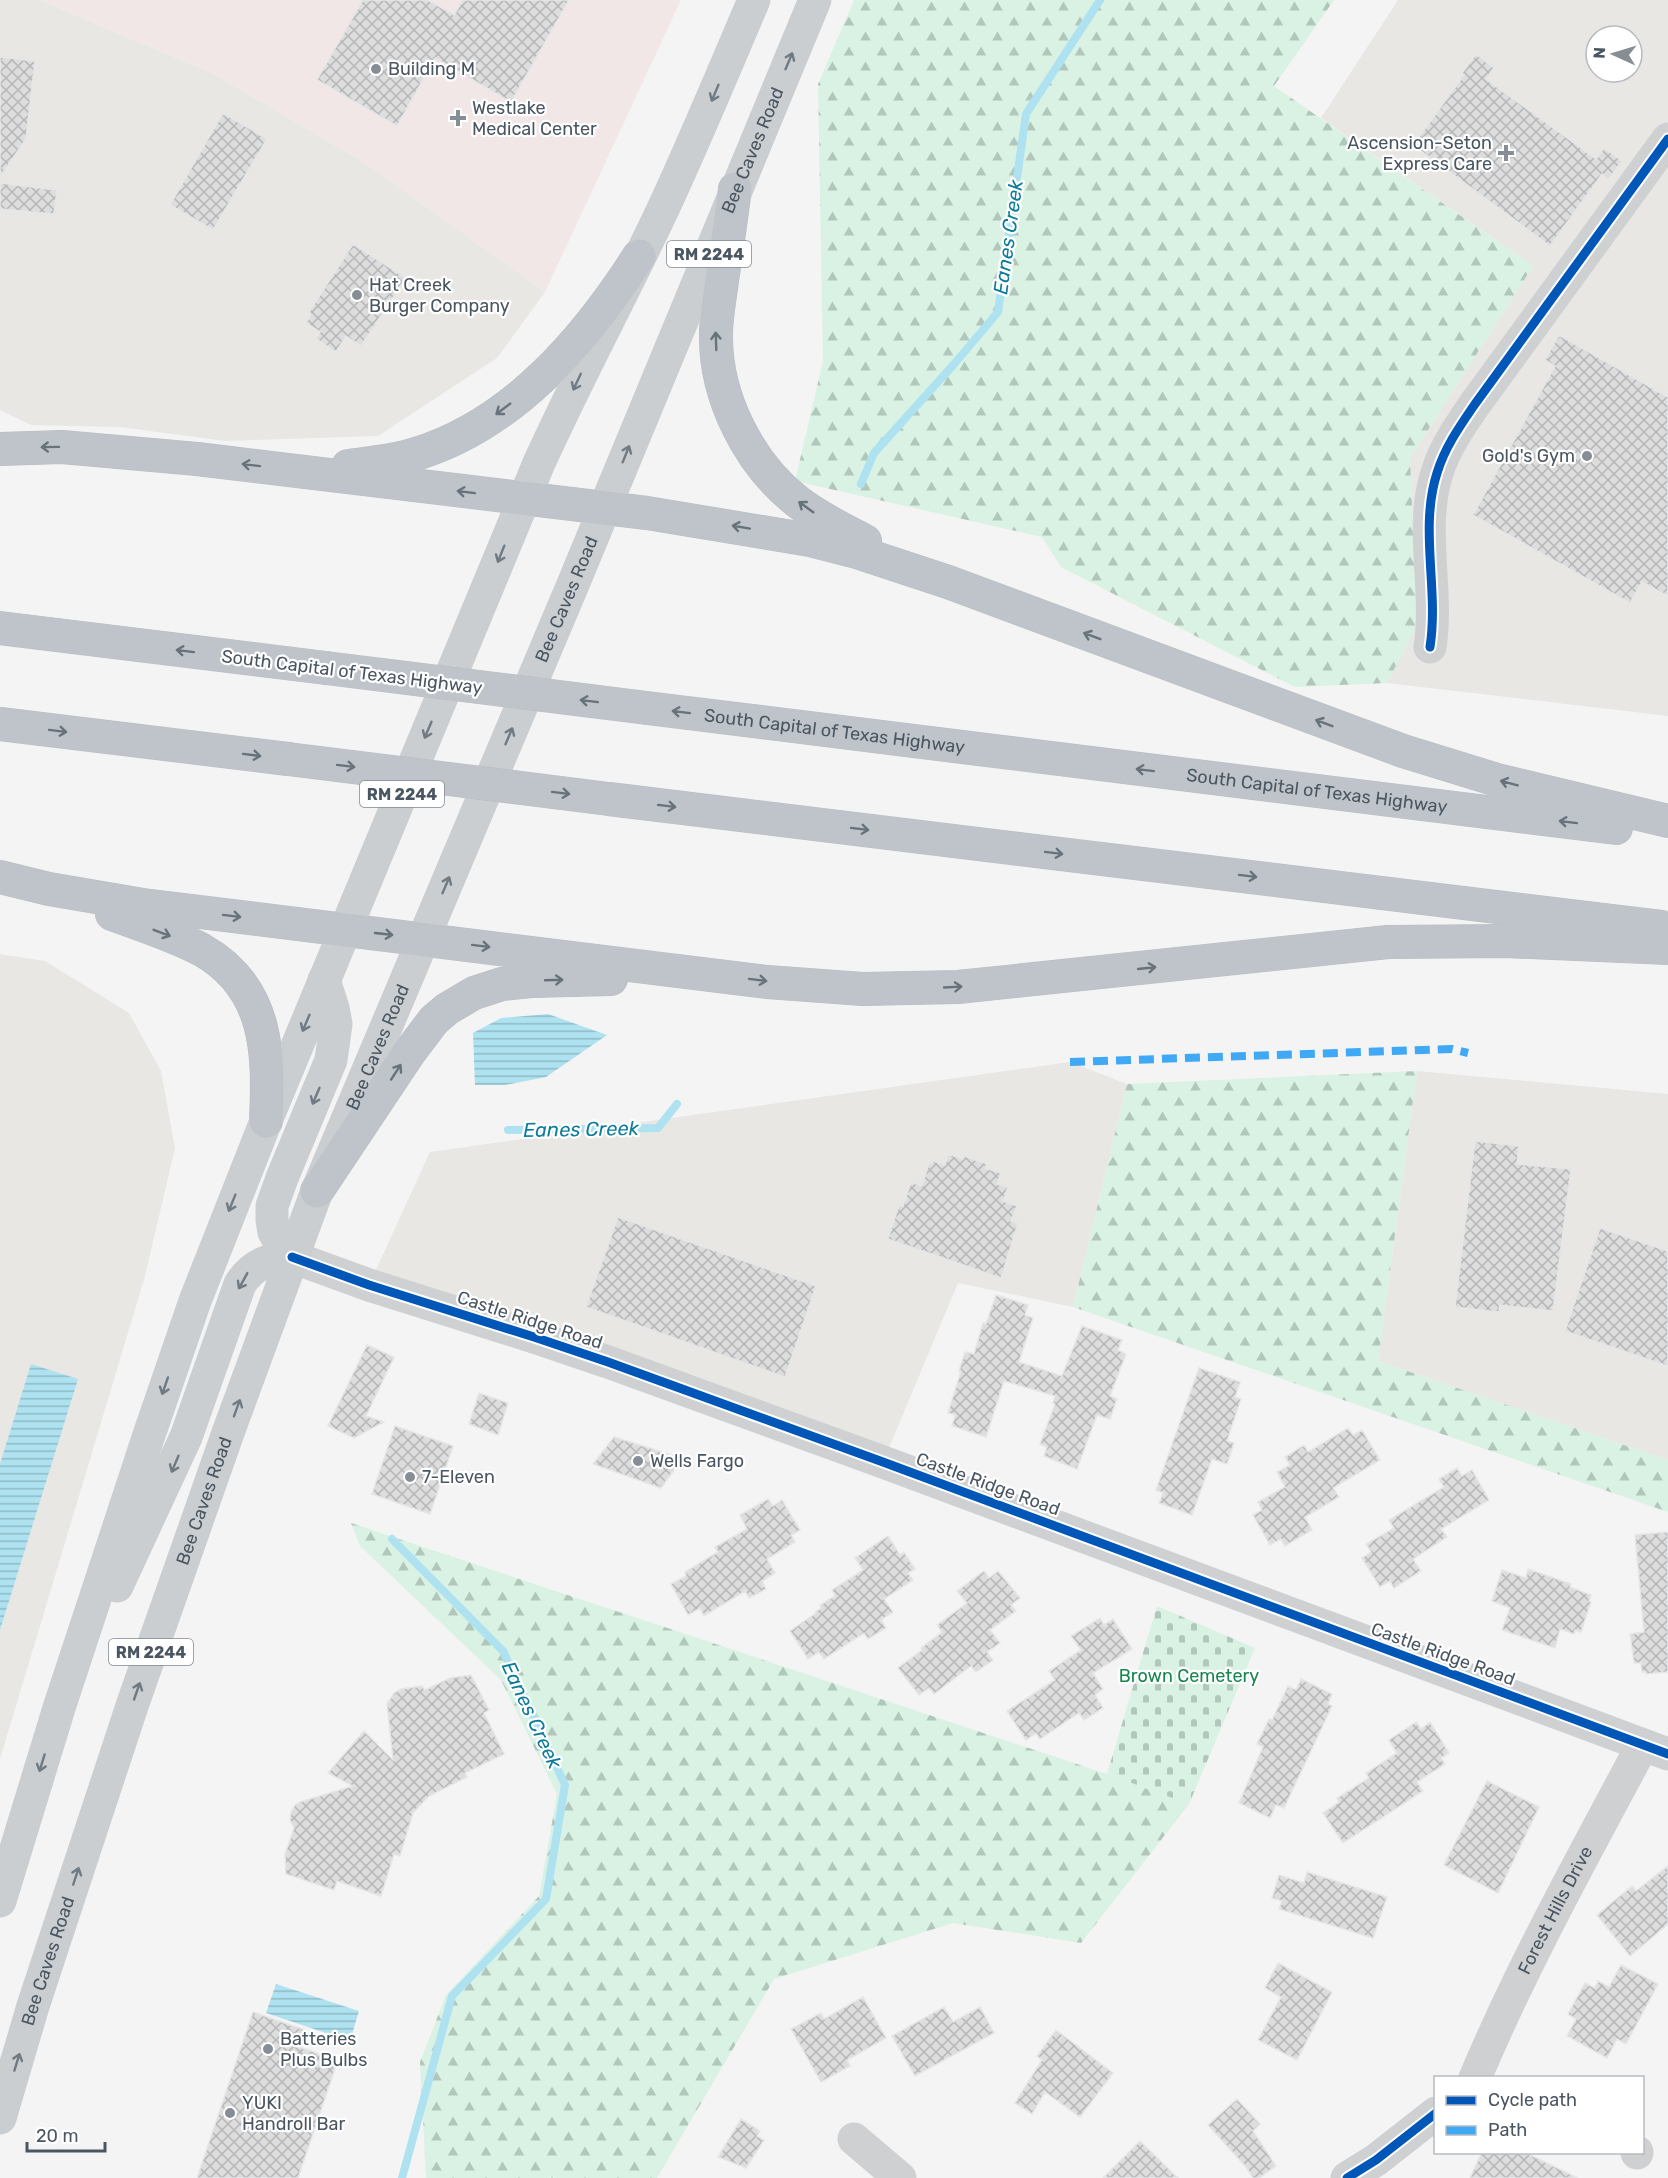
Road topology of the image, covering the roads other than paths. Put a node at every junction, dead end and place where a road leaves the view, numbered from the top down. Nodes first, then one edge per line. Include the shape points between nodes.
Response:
1 (754, 0) edge
2 (815, 0) edge
3 (1668, 139) edge
4 (735, 189) junction
5 (639, 256) junction
6 (0, 449) edge
7 (289, 470) junction
8 (524, 500) junction
9 (604, 508) junction
10 (931, 576) junction
11 (0, 628) edge
12 (1430, 647) dead end
13 (0, 724) edge
14 (1668, 821) edge
15 (1668, 835) edge
16 (0, 877) edge
17 (49, 889) junction
18 (1668, 928) edge
19 (345, 930) junction
20 (423, 939) junction
21 (1668, 948) edge
22 (719, 976) junction
23 (324, 980) junction
24 (266, 1121) junction
25 (317, 1191) junction
26 (292, 1257) junction
27 (59, 1708) junction
28 (1655, 1750) edge
29 (0, 1901) edge
30 (1477, 2076) edge
31 (1434, 2115) edge
32 (0, 2118) edge
33 (854, 2139) dead end
34 (900, 2178) edge
35 (1347, 2178) edge

1 -> 5 main road, RM 2244
4 -> 2 main road, Bee Caves Road / RM 2244
3 - 12 street via 1474,404 1443,456 1432,489 1434,611
9 -> 4 main road, Bee Caves Road / RM 2244
10 -> 4 highway via 798,501 758,460 736,422 722,383 716,335
5 -> 7 highway via 612,298 558,361 525,392 480,425 416,454 369,464
5 -> 8 main road, RM 2244
7 -> 6 highway via 100,449
8 -> 7 highway
8 - 9 highway
8 -> 19 main road, RM 2244
10 -> 9 highway via 793,537
20 -> 9 main road, Bee Caves Road / RM 2244
14 -> 10 highway via 1497,780 1403,751
15 -> 11 highway, South Capital of Texas Highway, bridge
13 -> 18 highway, bridge
16 - 17 highway
17 -> 19 highway
17 -> 24 highway via 192,945 237,980 246,991 265,1040
19 -> 20 highway
19 - 23 main road, RM 2244
20 -> 22 highway
20 - 25 main road, Bee Caves Road / RM 2244
22 -> 21 highway via 815,986 910,989 1388,942 1506,941
25 -> 22 highway via 421,1035 461,1000 488,988 516,982
23 -> 24 main road, RM 2244
23 -> 26 main road via 336,1024 331,1060 272,1206 274,1232
24 -> 27 main road, RM 2244 via 179,1346
25 - 26 main road, Bee Caves Road / RM 2244
26 -> 27 main road via 268,1260 247,1273 240,1284 186,1437
26 - 28 street, Castle Ridge Road via 369,1286 608,1362
32 -> 26 main road, Bee Caves Road / RM 2244 via 133,1702
27 -> 29 main road, RM 2244
28 - 30 street, Forest Hills Drive via 1550,1923
31 - 35 street
33 - 34 street

